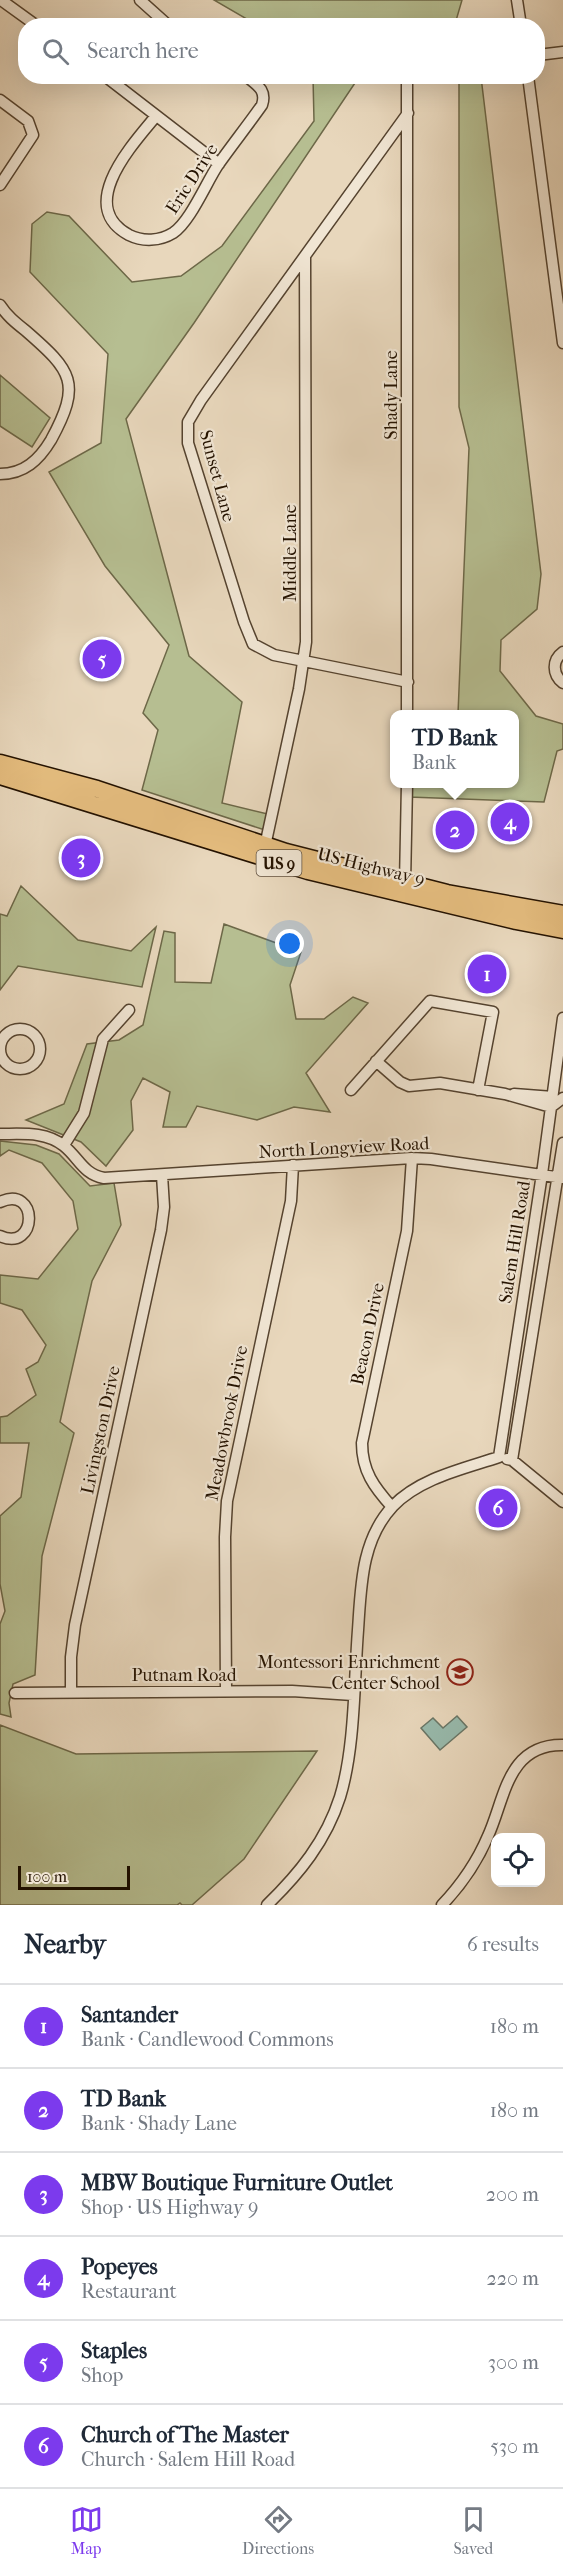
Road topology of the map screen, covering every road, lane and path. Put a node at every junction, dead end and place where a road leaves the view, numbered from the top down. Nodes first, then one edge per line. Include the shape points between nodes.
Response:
1 (1, 0) edge
2 (140, 0) edge
3 (517, 0) edge
4 (26, 18) edge
5 (160, 18) edge
6 (520, 18) edge
7 (563, 52) edge
8 (545, 54) edge
9 (115, 84) edge
10 (255, 84) edge
11 (407, 84) edge
12 (529, 84) edge
13 (0, 100) edge
14 (408, 113) junction
15 (156, 116) junction
16 (219, 164) junction
17 (0, 185) edge
18 (305, 257) junction
19 (0, 305) edge
20 (563, 343) edge
21 (0, 474) edge
22 (563, 651) edge
23 (303, 661) junction
24 (408, 682) junction
25 (563, 682) edge
26 (408, 710) edge
27 (0, 763) edge
28 (0, 776) edge
29 (408, 788) edge
30 (265, 846) junction
31 (405, 883) junction
32 (563, 914) edge
33 (563, 930) edge
34 (129, 1010) dead end
35 (563, 1018) edge
36 (376, 1061) junction
37 (351, 1090) dead end
38 (478, 1090) junction
39 (556, 1100) edge
40 (0, 1134) edge
41 (563, 1143) edge
42 (64, 1145) junction
43 (412, 1158) junction
44 (293, 1165) junction
45 (543, 1174) junction
46 (162, 1175) junction
47 (560, 1177) edge
48 (0, 1202) edge
49 (0, 1236) edge
50 (499, 1457) junction
51 (512, 1460) junction
52 (563, 1502) edge
53 (392, 1507) junction
54 (226, 1691) junction
55 (71, 1692) junction
56 (15, 1693) dead end
57 (353, 1695) junction
58 (563, 1745) edge
59 (267, 1905) edge
60 (442, 1905) edge

1 - 4 street
2 - 5 street
3 - 6 street
7 - 8 street
9 - 15 street
10 - 16 street, Eric Drive via 262,90 264,100
11 - 14 street, Shady Lane
12 - 20 street
13 - 17 street via 28,121 33,135
14 - 18 street, Sunset Lane
14 - 24 street, Shady Lane
15 - 16 street
15 - 16 street, Eric Drive via 109,183 108,208 115,223 126,233 149,240 174,232 187,219
18 - 23 street, Middle Lane via 307,560
18 - 23 street, Sunset Lane via 201,400 187,429 193,463 252,642 262,651
19 - 21 street via 60,362 68,378 69,396 65,412 42,454 23,469
22 - 25 street via 554,667
23 - 24 street, Sunset Lane
23 - 30 street, Middle Lane
24 - 26 street, Shady Lane
27 - 30 highway, US Highway 9 / US 9 via 97,789
28 - 33 highway, US Highway 9 / US 9 via 308,871
29 - 31 street
30 - 31 highway, US Highway 9 / US 9
31 - 32 highway, US Highway 9 / US 9
34 - 42 street via 103,1039 84,1113
35 - 39 street, Salem Hill Road
36 - 37 street
36 - 38 street via 407,1085 440,1083
36 - 38 street via 430,1001 493,1012
38 - 39 street
39 - 45 street, Salem Hill Road
40 - 42 street via 41,1135
41 - 47 street, Salem Hill Road
42 - 46 street, North Longview Road via 85,1170 98,1177
43 - 44 street, North Longview Road
43 - 45 street, North Longview Road
43 - 53 street, Beacon Drive via 407,1232 362,1443 368,1475
44 - 46 street, North Longview Road
44 - 54 street, Meadowbrook Drive via 291,1202 227,1501
45 - 47 street, North Longview Road
45 - 50 street, Salem Hill Road
46 - 55 street, Livingston Drive via 161,1230 75,1625
47 - 51 street, Salem Hill Road
48 - 49 street via 19,1201 30,1219 27,1229 18,1237 12,1240
50 - 51 street
50 - 53 street via 433,1479
51 - 52 street
53 - 57 street via 366,1556
54 - 55 street, Putnam Road
54 - 57 street, Putnam Road
55 - 56 street, Putnam Road
57 - 59 street via 346,1771 334,1814 304,1866
58 - 60 street via 540,1749 516,1767 507,1780 474,1864

